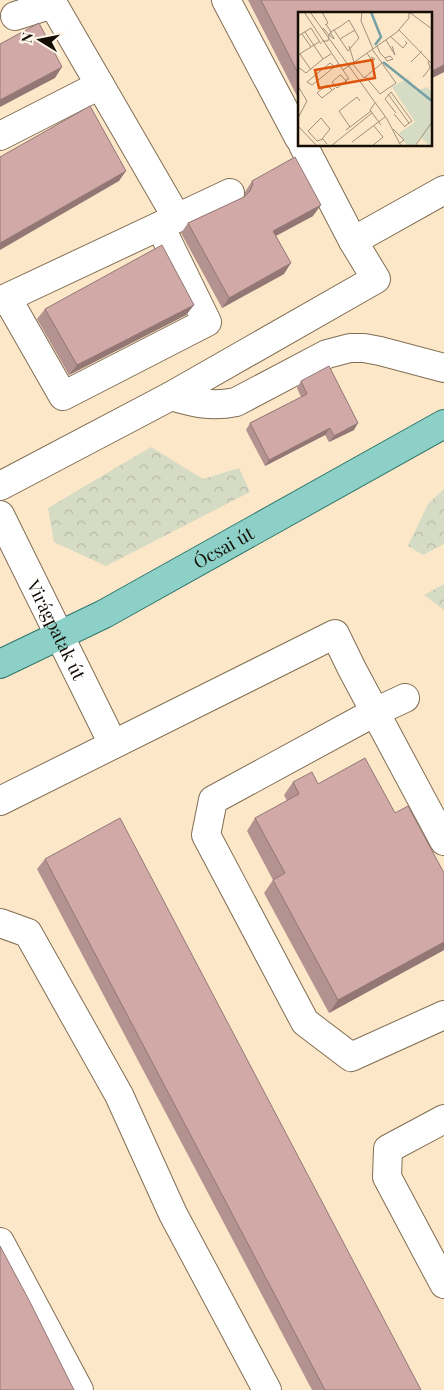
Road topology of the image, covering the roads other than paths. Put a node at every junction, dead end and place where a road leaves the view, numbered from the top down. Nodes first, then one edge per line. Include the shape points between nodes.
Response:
1 (226, 0) edge
2 (7, 13) edge
3 (100, 85) junction
4 (0, 136) edge
5 (298, 136) edge
6 (303, 146) edge
7 (444, 190) edge
8 (230, 193) dead end
9 (169, 222) junction
10 (353, 241) junction
11 (4, 299) edge
12 (444, 368) edge
13 (171, 396) junction
14 (444, 424) edge
15 (0, 486) edge
16 (0, 515) edge
17 (59, 634) junction
18 (0, 664) edge
19 (405, 698) dead end
20 (375, 712) junction
21 (113, 744) junction
22 (0, 800) edge
23 (444, 841) edge
24 (0, 923) edge
25 (444, 1015) edge
26 (444, 1119) edge
27 (0, 1242) edge
28 (444, 1284) edge
29 (79, 1390) edge
30 (267, 1390) edge

1 - 5 street
2 - 3 street via 53,4
3 - 4 street
3 - 9 street
6 - 10 street
7 - 10 street
8 - 9 street
9 - 11 street
9 - 11 street via 208,322 63,396
10 - 13 street via 376,279
12 - 13 street via 380,351 350,348 327,354 236,402 206,405
13 - 15 street
14 - 17 main road, Ócsai út via 112,609
16 - 17 street, Virágpatak út
17 - 18 main road, Ócsai út
17 - 21 street, Virágpatak út
19 - 20 street
20 - 21 street via 335,634
20 - 23 street
20 - 25 street via 213,800 206,835 305,1022 343,1051 351,1056
21 - 22 street
24 - 30 street via 28,933 119,1095 173,1214
26 - 28 street via 388,1149 386,1178
27 - 29 street

